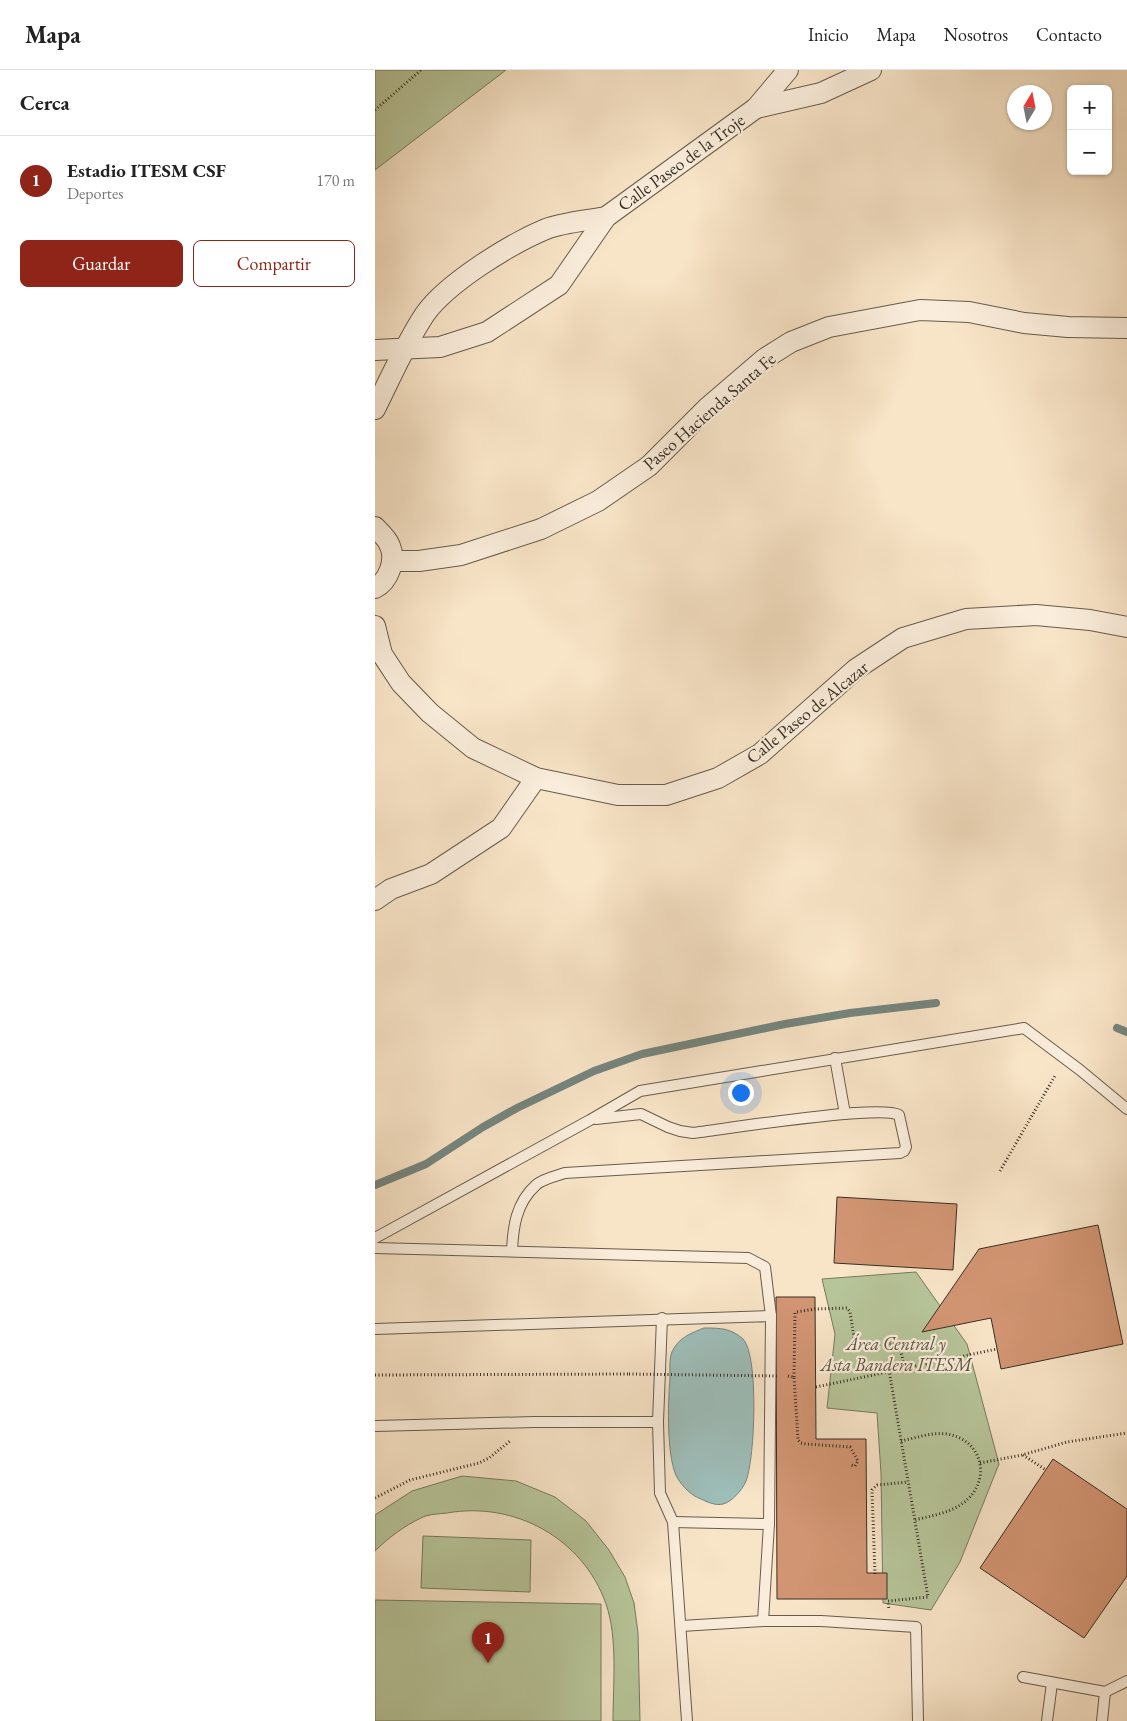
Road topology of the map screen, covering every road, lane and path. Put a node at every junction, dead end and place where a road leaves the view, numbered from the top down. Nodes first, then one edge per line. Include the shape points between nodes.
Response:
1 (421, 70) edge
2 (787, 70) edge
3 (871, 70) edge
4 (756, 108) junction
5 (375, 110) edge
6 (606, 217) junction
7 (1127, 328) edge
8 (405, 349) junction
9 (375, 350) edge
10 (375, 409) edge
11 (375, 527) edge
12 (393, 561) junction
13 (375, 588) edge
14 (375, 626) edge
15 (1127, 627) edge
16 (535, 778) junction
17 (380, 891) edge
18 (835, 1058) junction
19 (1065, 1058) junction
20 (1127, 1109) edge
21 (845, 1114) junction
22 (590, 1120) junction
23 (1000, 1171) dead end
24 (375, 1238) edge
25 (375, 1248) edge
26 (512, 1252) junction
27 (771, 1316) junction
28 (662, 1318) junction
29 (375, 1329) edge
30 (997, 1349) dead end
31 (904, 1368) junction
32 (889, 1370) junction
33 (375, 1375) edge
34 (794, 1376) junction
35 (816, 1387) dead end
36 (534, 1422) junction
37 (658, 1422) junction
38 (375, 1426) edge
39 (1127, 1433) edge
40 (901, 1441) junction
41 (1023, 1455) junction
42 (980, 1463) junction
43 (850, 1465) dead end
44 (1046, 1470) dead end
45 (908, 1482) junction
46 (375, 1498) edge
47 (915, 1520) junction
48 (673, 1522) junction
49 (769, 1524) junction
50 (875, 1574) dead end
51 (763, 1621) junction
52 (890, 1625) junction
53 (681, 1626) junction
54 (1023, 1678) dead end
55 (1127, 1681) edge
56 (1052, 1683) junction
57 (1105, 1692) junction
58 (687, 1721) edge
59 (918, 1721) edge
60 (1047, 1721) edge
61 (1102, 1721) edge

1 - 5 path
2 - 4 street
3 - 4 street via 821,93
4 - 6 street, Calle Paseo de la Troje
6 - 8 street, Calle Paseo de la Troje via 547,228 495,256 441,295 425,314
6 - 8 street, Calle Paseo de la Troje via 559,285 487,332 440,347
7 - 12 street, Paseo Hacienda Santa Fe via 1068,327 1024,323 969,312 920,310 829,327 791,342 764,360 708,407 649,466 598,501 541,529 461,556
8 - 9 street, Calle Paseo de la Troje
8 - 10 street, Calle Paseo de la Troje
11 - 12 street via 391,547
12 - 13 street via 389,575
14 - 16 street, Calle Paseo de Alcazar via 383,654 401,683 430,713 473,748
15 - 16 street, Calle Paseo de Alcazar via 1036,615 966,619 903,638 856,669 760,754 718,778 666,795 618,795
16 - 17 street via 501,828 431,874
18 - 19 lane via 1024,1028
18 - 21 lane
18 - 22 lane via 640,1091
19 - 20 lane
19 - 23 path
21 - 22 lane via 693,1133 668,1127 641,1114
21 - 26 lane via 890,1111 899,1114 906,1147 904,1151 565,1173 536,1184 520,1206 513,1227
22 - 24 lane
25 - 26 lane
26 - 27 lane via 748,1258 765,1267
27 - 28 lane
27 - 49 lane
28 - 29 lane
28 - 37 lane
30 - 31 path
31 - 32 path
31 - 34 path via 895,1344 866,1348 855,1344 847,1308 815,1309 795,1313
32 - 35 path
32 - 40 path
33 - 34 path, bridge
34 - 43 path via 798,1440 806,1444 850,1447 857,1461 855,1466
36 - 37 lane
36 - 38 lane
36 - 46 path via 479,1463 410,1480
37 - 48 lane via 660,1493
39 - 41 path via 1067,1442
40 - 42 path via 948,1434 975,1450
40 - 45 path
41 - 42 path
41 - 44 path
42 - 47 path via 978,1482 967,1500 951,1510
45 - 47 path
45 - 50 path via 877,1485 872,1490
47 - 52 path via 928,1597 888,1601
48 - 49 lane
48 - 53 lane
49 - 51 lane
51 - 52 lane
51 - 53 lane
52 - 59 lane via 916,1627
53 - 58 lane
54 - 56 lane
55 - 57 lane
56 - 57 lane
56 - 60 lane
57 - 61 lane

